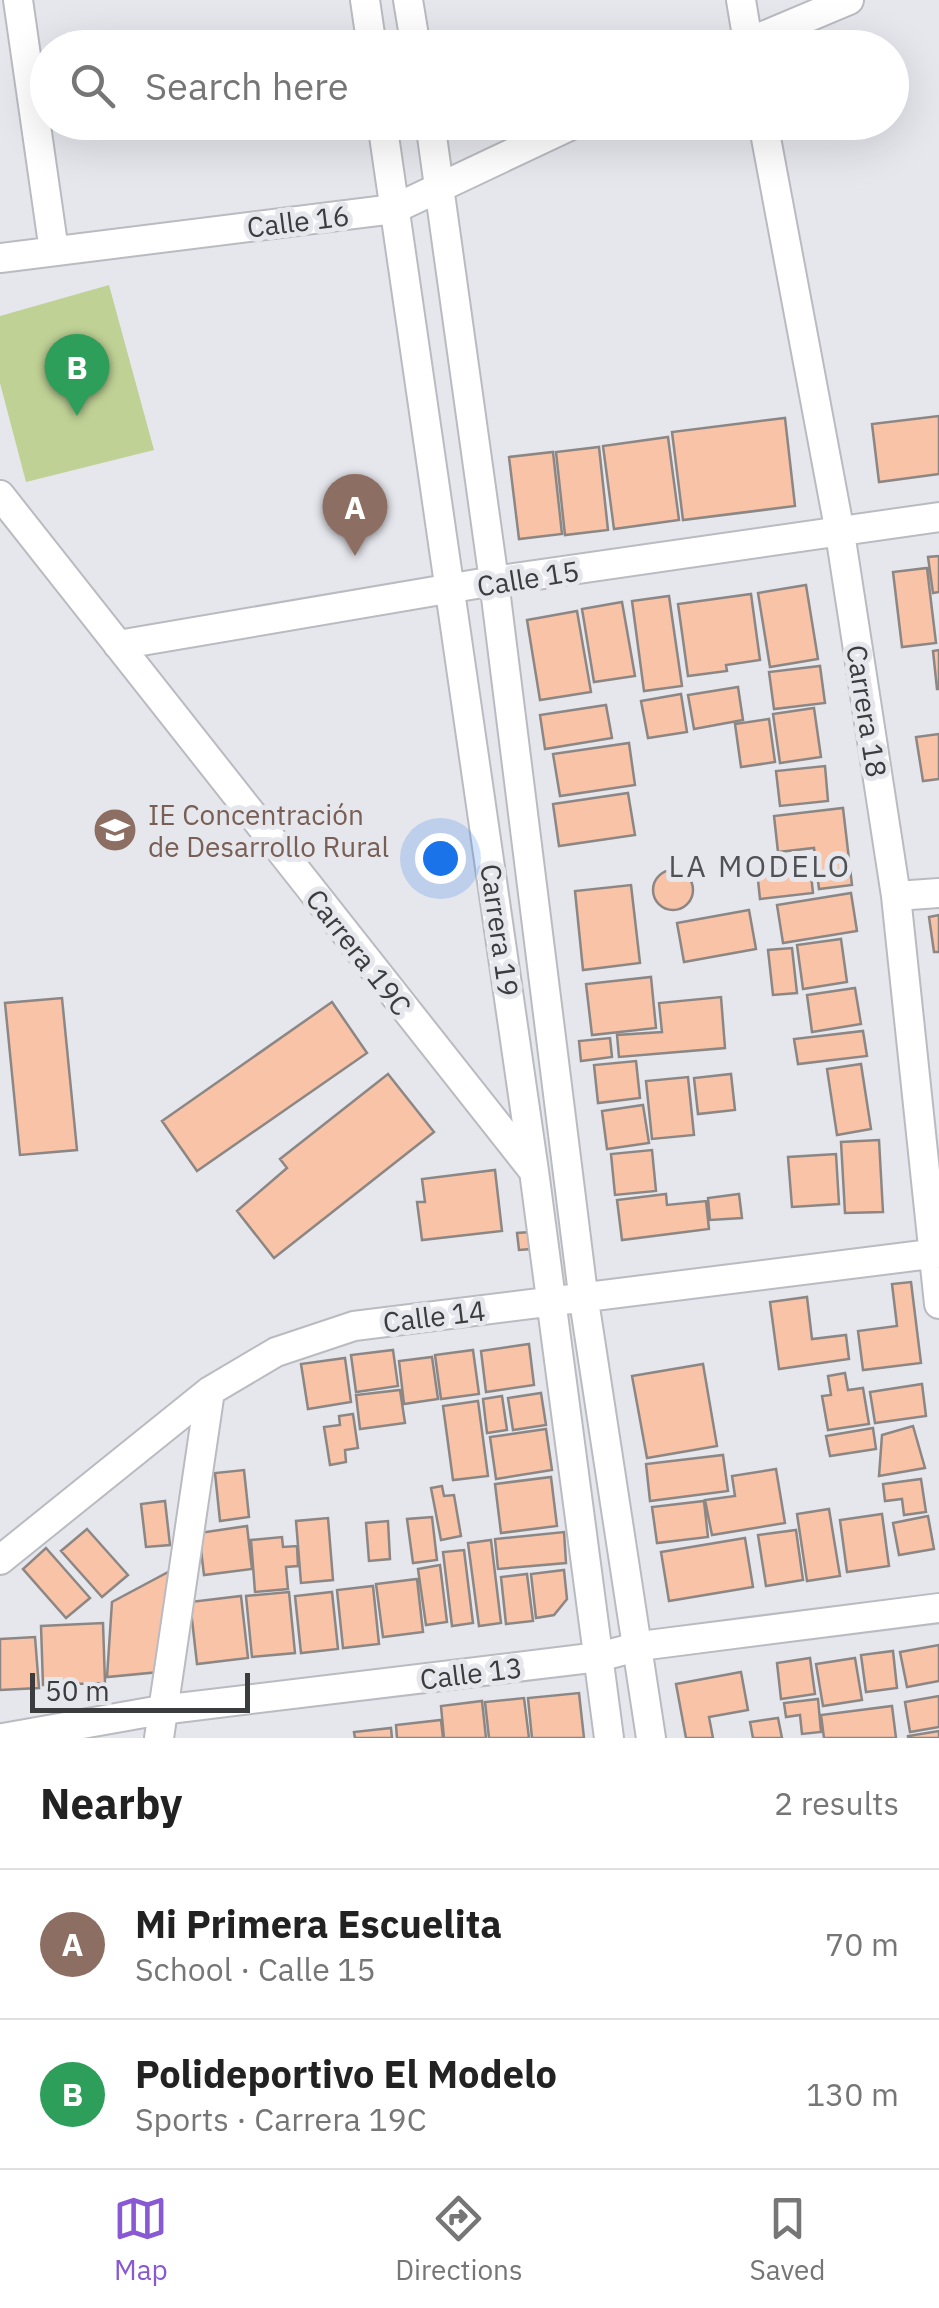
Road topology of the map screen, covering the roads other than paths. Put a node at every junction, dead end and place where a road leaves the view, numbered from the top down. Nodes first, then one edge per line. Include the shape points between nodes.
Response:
1 (18, 0) edge
2 (365, 0) edge
3 (408, 0) edge
4 (742, 0) edge
5 (849, 0) edge
6 (369, 30) edge
7 (413, 30) edge
8 (743, 30) edge
9 (779, 30) edge
10 (30, 84) edge
11 (38, 140) edge
12 (384, 140) edge
13 (433, 140) edge
14 (541, 140) edge
15 (766, 140) edge
16 (442, 188) junction
17 (394, 209) junction
18 (54, 252) junction
19 (0, 258) edge
20 (0, 495) edge
21 (939, 516) edge
22 (840, 533) junction
23 (494, 581) junction
24 (451, 590) junction
25 (118, 645) junction
26 (939, 893) edge
27 (896, 896) junction
28 (534, 1171) junction
29 (935, 1254) edge
30 (583, 1294) junction
31 (550, 1301) junction
32 (939, 1304) edge
33 (210, 1391) junction
34 (0, 1560) edge
35 (939, 1608) edge
36 (640, 1646) junction
37 (599, 1658) junction
38 (160, 1724) edge
39 (3, 1738) edge
40 (610, 1738) edge
41 (652, 1738) edge

1 - 10 street
2 - 6 street
3 - 7 street
4 - 8 street
5 - 9 street
11 - 18 street
12 - 17 street, Carrera 19
13 - 16 street, Carrera 19
14 - 16 street, Calle 16
15 - 22 street, Carrera 18
16 - 17 street, Calle 16
16 - 23 street, Carrera 19
17 - 18 street, Calle 16
17 - 24 street, Carrera 19
18 - 19 street, Calle 16
20 - 25 street, Carrera 19C
21 - 22 street, Calle 15
22 - 23 street, Calle 15
22 - 27 street, Carrera 18
23 - 24 street, Calle 15
23 - 30 street, Carrera 19
24 - 25 street, Calle 15
24 - 28 street, Carrera 19
25 - 28 street, Carrera 19C
26 - 27 street
27 - 29 street, Carrera 18
28 - 31 street, Carrera 19
29 - 30 street, Calle 14
29 - 32 street, Carrera 18
30 - 31 street, Calle 14
30 - 36 street, Carrera 19
31 - 33 street, Calle 14 via 354,1326 276,1352
31 - 37 street, Carrera 19
33 - 34 street, Calle 14
33 - 38 street
35 - 36 street, Calle 13
36 - 37 street, Calle 13
36 - 41 street, Carrera 19
37 - 38 street, Calle 13
37 - 40 street, Carrera 19
38 - 39 street, Calle 13

